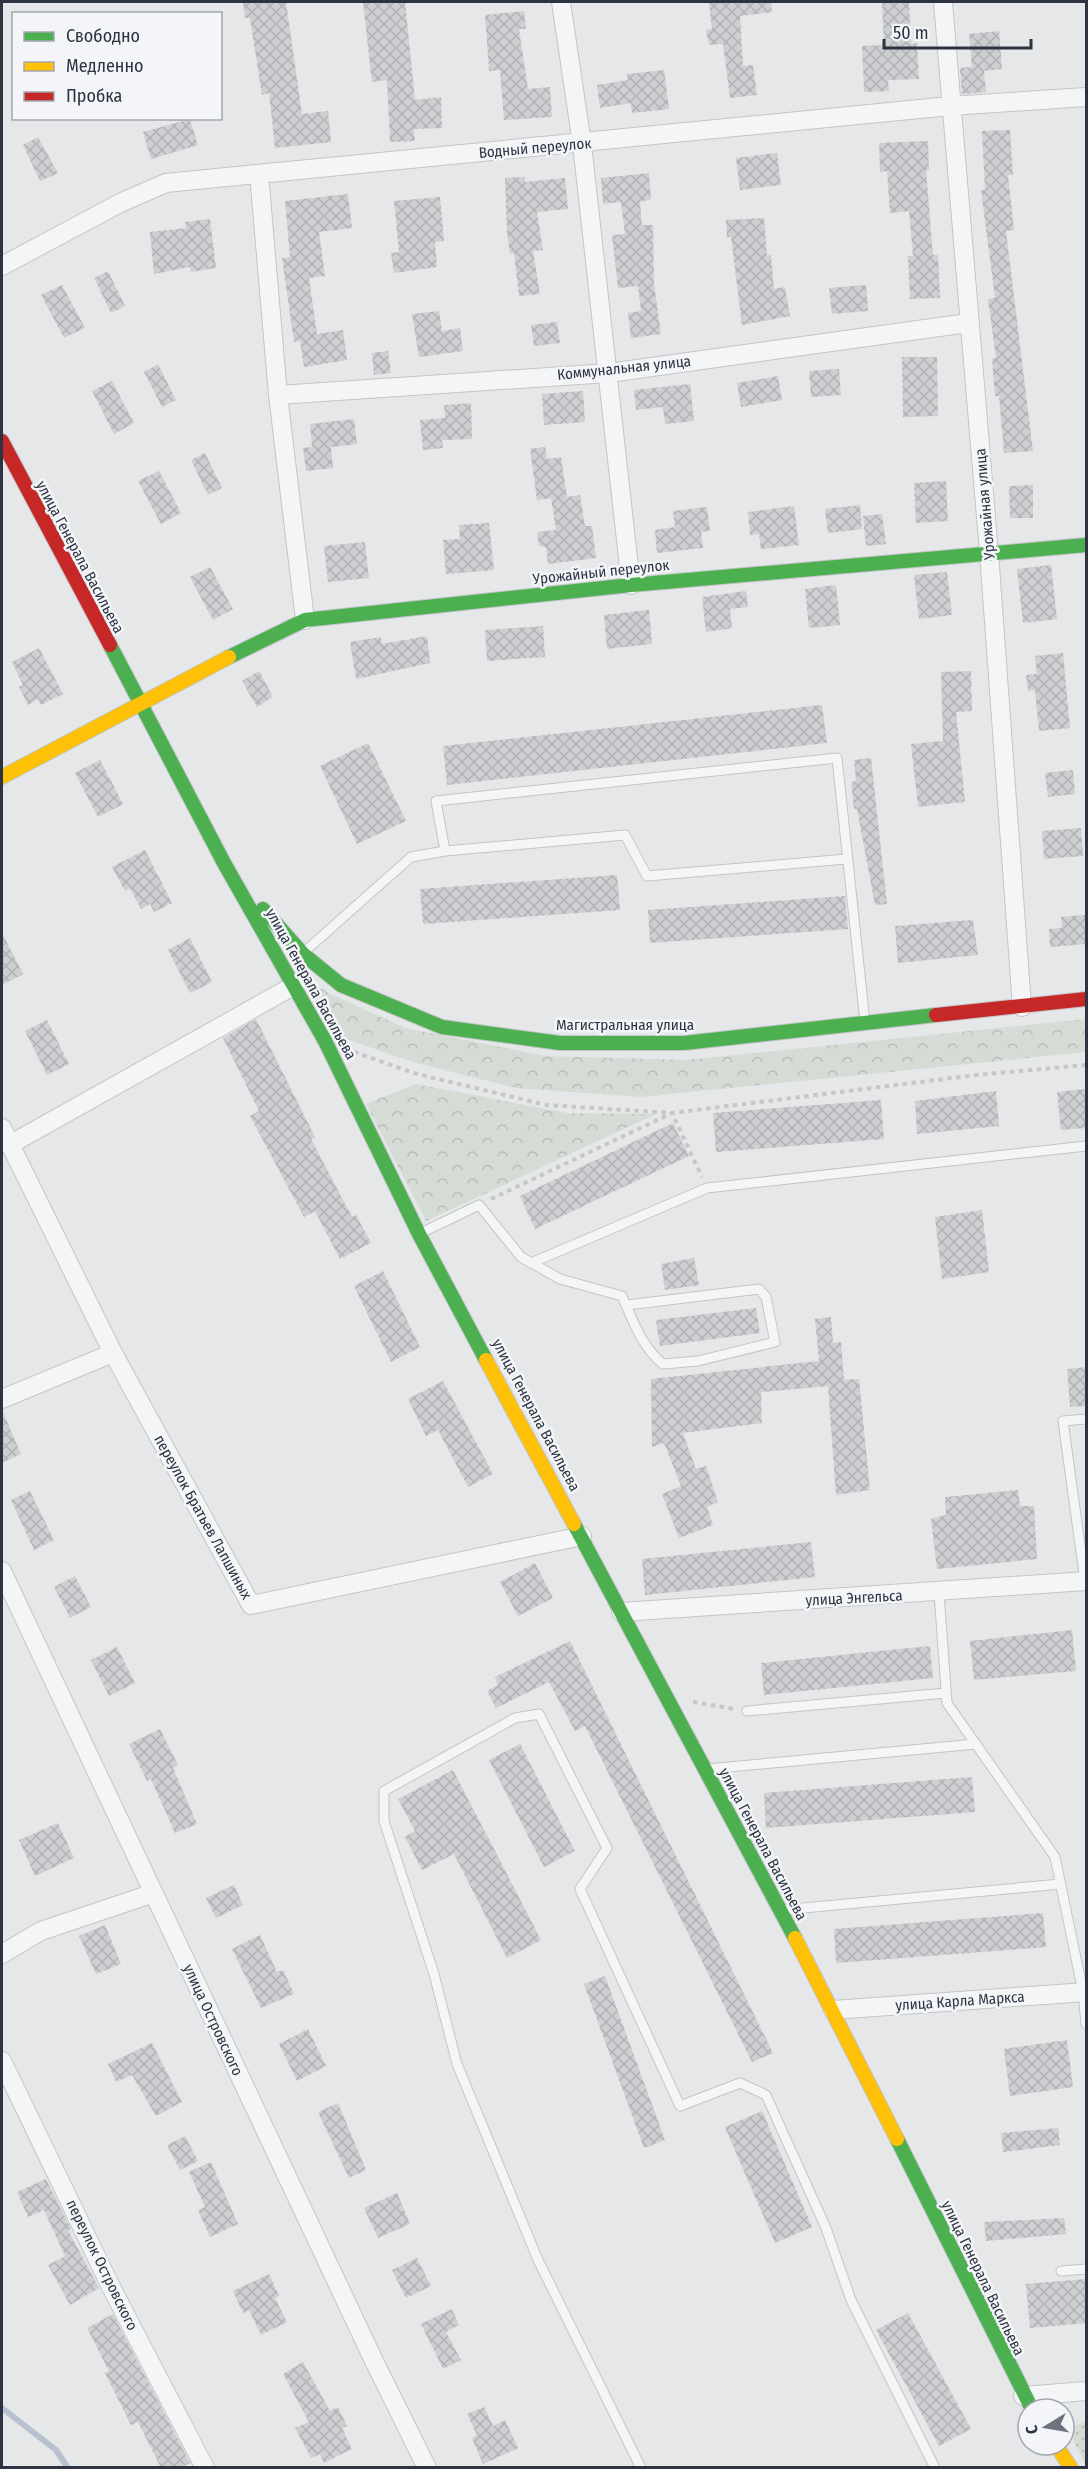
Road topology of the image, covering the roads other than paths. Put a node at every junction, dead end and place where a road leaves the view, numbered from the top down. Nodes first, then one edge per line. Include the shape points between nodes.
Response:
1 (561, 2) edge
2 (943, 2) edge
3 (1086, 97) edge
4 (950, 106) junction
5 (582, 144) junction
6 (259, 174) junction
7 (2, 266) edge
8 (969, 323) junction
9 (609, 372) junction
10 (278, 395) junction
11 (2, 441) edge
12 (1086, 545) edge
13 (989, 553) junction
14 (631, 585) junction
15 (304, 620) junction
16 (139, 705) junction
17 (2, 777) edge
18 (445, 851) junction
19 (847, 859) junction
20 (224, 863) junction
21 (303, 954) junction
22 (295, 985) junction
23 (1086, 999) edge
24 (1023, 1007) junction
25 (866, 1024) junction
26 (2, 1128) edge
27 (9, 1145) junction
28 (1086, 1146) edge
29 (419, 1234) junction
30 (531, 1263) junction
31 (627, 1305) junction
32 (112, 1353) junction
33 (2, 1399) edge
34 (1086, 1419) edge
35 (582, 1536) junction
36 (2, 1571) edge
37 (1086, 1581) edge
38 (939, 1593) junction
39 (621, 1612) junction
40 (946, 1693) junction
41 (747, 1711) road end
42 (976, 1744) junction
43 (704, 1769) junction
44 (1060, 1884) junction
45 (154, 1893) junction
46 (780, 1910) junction
47 (2, 1954) edge
48 (1085, 1992) edge
49 (833, 2010) junction
50 (1086, 2024) edge
51 (2, 2061) edge
52 (1086, 2269) edge
53 (1061, 2271) dead end
54 (1086, 2391) edge
55 (1025, 2397) edge
56 (1054, 2397) edge
57 (205, 2468) edge
58 (427, 2468) edge
59 (641, 2468) edge
60 (935, 2468) edge

1 - 5 street
2 - 4 street, Урожайная улица
3 - 4 street, Водный переулок
4 - 5 street, Водный переулок
4 - 8 street, Урожайная улица
5 - 6 street, Водный переулок
5 - 9 street
6 - 7 street, Водный переулок via 166,183
6 - 10 street
8 - 9 street, Коммунальная улица
8 - 13 street, Урожайная улица
9 - 10 street, Коммунальная улица
9 - 14 street
10 - 15 street
11 - 16 main road, улица Генерала Васильева
12 - 13 main road, Урожайный переулок
13 - 14 main road, Урожайный переулок
13 - 24 street, Урожайная улица
14 - 15 main road, Урожайный переулок
15 - 16 main road, Урожайный переулок
16 - 17 main road, Урожайный переулок
16 - 20 main road, улица Генерала Васильева
18 - 19 lane via 625,835 647,876
18 - 19 lane via 436,801 837,758
18 - 21 lane via 411,857
19 - 25 lane
20 - 21 main road, Магистральная улица
20 - 22 main road, улица Генерала Васильева
21 - 25 main road, Магистральная улица via 341,985 442,1027 560,1042 684,1043
22 - 27 street
22 - 29 main road, улица Генерала Васильева
23 - 24 main road, Магистральная улица
24 - 25 main road, Магистральная улица
26 - 27 street, переулок Братьев Лапшиных
27 - 32 street, переулок Братьев Лапшиных
28 - 30 lane via 707,1188
29 - 30 lane via 479,1205 521,1257
29 - 35 main road, улица Генерала Васильева
30 - 31 lane via 560,1279 622,1296
31 - 31 lane via 648,1352 663,1364 775,1342 766,1297 759,1288
32 - 33 street
32 - 35 street, переулок Братьев Лапшиных via 251,1605
34 - 37 lane via 1063,1421
35 - 39 main road, улица Генерала Васильева
36 - 45 street, улица Островского
37 - 38 street, улица Энгельса
38 - 39 street, улица Энгельса
38 - 40 lane
39 - 43 main road, улица Генерала Васильева
40 - 41 lane
40 - 42 lane via 947,1703
42 - 43 lane
42 - 44 lane via 1055,1857
43 - 46 main road, улица Генерала Васильева
44 - 46 lane
44 - 48 lane
45 - 47 street via 40,1931
45 - 58 street, улица Островского
46 - 49 main road, улица Генерала Васильева
48 - 49 street, улица Карла Маркса
48 - 50 lane
49 - 55 main road, улица Генерала Васильева
51 - 57 street, переулок Островского via 110,2285
52 - 53 lane
54 - 56 street
59 - 60 lane via 538,2260 457,2064 434,1974 384,1821 384,1791 515,1718 539,1714 607,1848 580,1888 680,2106 741,2083 766,2094 826,2228 851,2300

